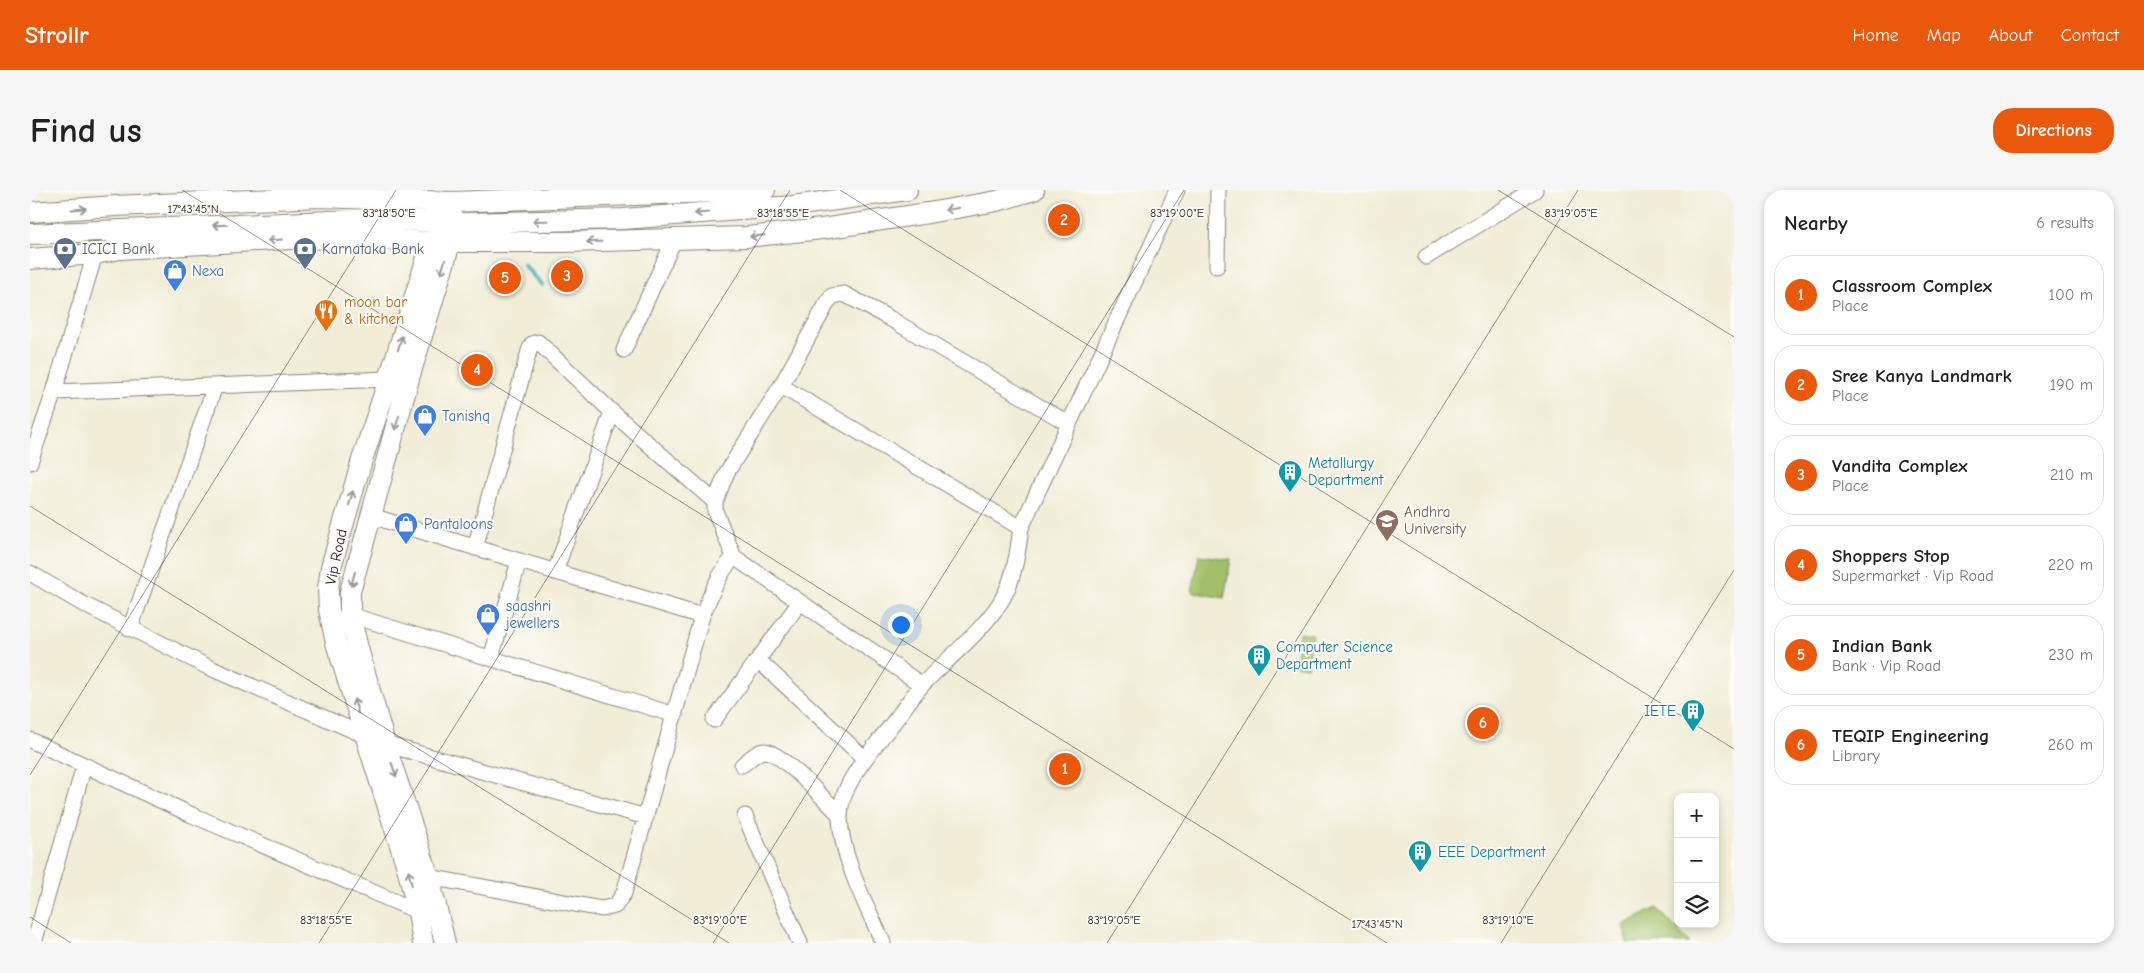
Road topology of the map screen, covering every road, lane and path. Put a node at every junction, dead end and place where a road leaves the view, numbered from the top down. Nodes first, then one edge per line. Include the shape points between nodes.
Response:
1 (765, 190) edge
2 (907, 190) edge
3 (1034, 190) edge
4 (1177, 190) edge
5 (1218, 190) edge
6 (1535, 190) edge
7 (320, 194) edge
8 (793, 198) edge
9 (444, 202) junction
10 (30, 212) edge
11 (441, 232) junction
12 (795, 232) junction
13 (30, 234) edge
14 (674, 240) junction
15 (95, 254) junction
16 (1426, 256) dead end
17 (30, 259) edge
18 (1217, 266) dead end
19 (624, 350) dead end
20 (390, 379) junction
21 (215, 386) junction
22 (780, 386) junction
23 (54, 392) junction
24 (612, 412) junction
25 (1069, 424) junction
26 (30, 462) edge
27 (714, 502) junction
28 (371, 516) junction
29 (1021, 528) junction
30 (475, 548) junction
31 (734, 557) junction
32 (519, 561) junction
33 (555, 572) junction
34 (30, 573) edge
35 (800, 602) junction
36 (350, 615) junction
37 (702, 616) junction
38 (130, 629) junction
39 (491, 658) junction
40 (758, 660) junction
41 (922, 685) junction
42 (675, 715) junction
43 (714, 720) dead end
44 (366, 736) junction
45 (30, 740) edge
46 (385, 744) junction
47 (865, 759) junction
48 (742, 765) dead end
49 (84, 766) junction
50 (840, 815) junction
51 (646, 816) junction
52 (745, 816) dead end
53 (429, 877) junction
54 (418, 912) junction
55 (440, 919) junction
56 (34, 943) edge
57 (423, 943) edge
58 (445, 943) edge
59 (800, 943) edge
60 (883, 943) edge

1 - 9 main road
2 - 8 main road
3 -> 12 main road via 966,207
4 - 25 street
5 - 18 street
6 - 16 street
7 - 9 main road
10 -> 7 main road
8 -> 11 main road via 623,219
8 - 12 main road
9 - 11 main road, Vip Road
11 -> 13 main road via 377,219
14 -> 11 main road via 565,242
11 -> 15 main road via 120,249
20 -> 11 main road, Vip Road
11 -> 28 main road, Vip Road via 448,254
12 -> 14 main road
14 - 19 street
15 - 17 main road
15 - 23 street
20 - 21 street
44 -> 20 main road, Vip Road via 336,643 328,589 331,567 357,478
21 - 23 street
21 - 38 street
22 - 25 street via 826,304 832,296 844,294
22 - 27 street via 727,472
22 - 29 street
23 - 26 street
24 - 27 street
24 - 30 street via 544,346 538,342 532,344
24 - 33 street
25 - 29 street
27 - 31 street
28 - 30 street
28 -> 36 main road, Vip Road via 350,592
29 - 41 street via 1016,560 1005,595 983,625
30 - 32 street
31 - 35 street
31 - 37 street via 724,567
32 - 33 street
32 - 39 street
33 - 37 street
34 - 38 street
35 - 40 street
35 - 41 street
36 - 39 street
36 - 46 main road, Vip Road
37 - 42 street
38 - 44 street
39 - 42 street
40 - 43 street
40 - 47 street
41 - 47 street
42 - 51 street
54 -> 44 main road, Vip Road
45 - 49 street
46 - 51 street
46 -> 53 main road, Vip Road
47 - 50 street via 851,781
48 - 50 street via 764,751 773,754 786,762
49 - 54 street
49 - 56 street
50 - 60 street via 842,839 851,867
51 - 53 street via 624,892 615,906 602,909
52 - 59 street
53 - 55 main road, Vip Road
54 - 55 street
54 - 57 main road, Vip Road
55 - 58 main road, Vip Road

